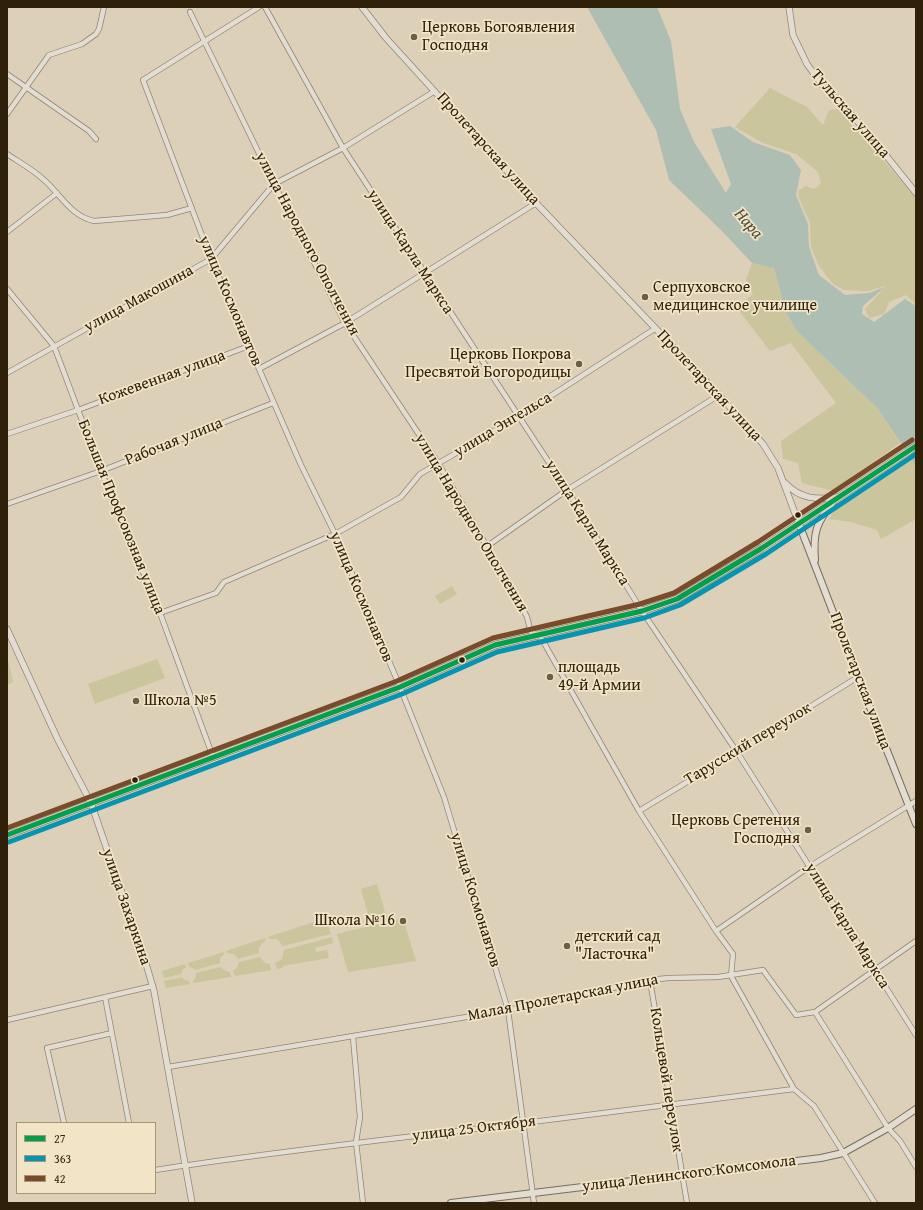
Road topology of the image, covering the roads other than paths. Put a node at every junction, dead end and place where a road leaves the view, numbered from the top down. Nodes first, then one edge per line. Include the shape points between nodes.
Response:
1 (104, 7) edge
2 (259, 7) edge
3 (265, 7) edge
4 (362, 7) edge
5 (789, 7) edge
6 (190, 12) dead end
7 (204, 41) junction
8 (7, 74) edge
9 (26, 86) junction
10 (435, 91) junction
11 (7, 114) edge
12 (96, 139) dead end
13 (343, 148) junction
14 (7, 154) edge
15 (274, 184) junction
16 (57, 193) junction
17 (916, 193) edge
18 (536, 203) junction
19 (192, 208) junction
20 (7, 232) edge
21 (211, 259) junction
22 (424, 273) junction
23 (7, 290) edge
24 (345, 323) junction
25 (656, 328) junction
26 (54, 346) junction
27 (249, 346) junction
28 (259, 368) junction
29 (7, 373) edge
30 (719, 395) junction
31 (273, 403) junction
32 (78, 410) junction
33 (518, 417) junction
34 (7, 434) edge
35 (916, 446) edge
36 (438, 463) junction
37 (101, 471) junction
38 (783, 482) junction
39 (567, 490) junction
40 (838, 497) junction
41 (7, 504) edge
42 (799, 524) junction
43 (335, 534) junction
44 (486, 547) junction
45 (816, 567) junction
46 (642, 611) junction
47 (160, 613) junction
48 (7, 629) edge
49 (539, 634) junction
50 (858, 677) junction
51 (400, 687) junction
52 (737, 752) junction
53 (213, 757) junction
54 (916, 801) edge
55 (90, 803) junction
56 (908, 805) junction
57 (639, 811) junction
58 (916, 824) edge
59 (7, 836) edge
60 (809, 867) junction
61 (716, 931) junction
62 (916, 941) edge
63 (874, 969) junction
64 (731, 976) junction
65 (650, 980) junction
66 (153, 986) junction
67 (105, 997) junction
68 (508, 1010) junction
69 (815, 1012) junction
70 (7, 1020) edge
71 (112, 1033) junction
72 (916, 1035) edge
73 (353, 1037) junction
74 (168, 1067) junction
75 (794, 1089) junction
76 (671, 1105) junction
77 (916, 1109) edge
78 (64, 1122) edge
79 (129, 1122) edge
80 (523, 1123) junction
81 (888, 1128) junction
82 (356, 1142) junction
83 (843, 1153) junction
84 (185, 1166) junction
85 (916, 1167) edge
86 (156, 1170) edge
87 (681, 1175) junction
88 (534, 1192) junction
89 (192, 1203) edge
90 (363, 1203) edge
91 (451, 1203) edge
92 (534, 1203) edge
93 (687, 1203) edge
94 (875, 1203) edge

1 - 9 street via 96,34 82,44 49,55
2 - 7 street
3 - 13 street, улица Карла Маркса
4 - 10 street, Пролетарская улица via 386,38
5 - 17 street, Тульская улица via 793,35 807,64 822,86 837,98 868,133
6 - 7 street, улица Народного Ополчения
7 - 15 street, улица Народного Ополчения
7 - 19 street, улица Космонавтов via 144,80
8 - 9 street
9 - 11 street
9 - 12 street via 89,131
10 - 13 street, улица Макошина
10 - 18 street, Пролетарская улица
13 - 15 street, улица Макошина
13 - 22 street, улица Карла Маркса
14 - 16 street via 42,178
15 - 21 street, улица Макошина
15 - 24 street, улица Народного Ополчения
16 - 19 street via 69,208 94,221 167,215
16 - 20 street
18 - 22 street
18 - 25 street, Пролетарская улица
19 - 21 street, улица Космонавтов
21 - 26 street, улица Макошина
21 - 27 street, улица Космонавтов
22 - 24 street
22 - 33 street, улица Карла Маркса
23 - 26 street, Большая Профсоюзная улица
24 - 28 street
24 - 36 street, улица Народного Ополчения
25 - 30 street, Пролетарская улица
25 - 33 street, улица Энгельса
26 - 29 street, улица Макошина
26 - 32 street, Большая Профсоюзная улица
27 - 28 street, улица Космонавтов
27 - 32 street, Кожевенная улица
28 - 31 street, улица Космонавтов
30 - 38 street, Пролетарская улица via 763,444 778,468
30 - 39 street
31 - 37 street, Рабочая улица
31 - 43 street, улица Космонавтов
32 - 34 street, Кожевенная улица
32 - 37 street, Большая Профсоюзная улица
33 - 36 street, улица Энгельса
33 - 39 street, улица Карла Маркса
35 - 40 main road
36 - 43 street, улица Энгельса via 420,474 401,497
36 - 44 street, улица Народного Ополчения
37 - 41 street, Рабочая улица
37 - 47 street, Большая Профсоюзная улица
38 - 40 street via 792,491 812,498
38 - 42 street, Пролетарская улица
39 - 44 street
39 - 46 street, улица Карла Маркса
40 - 42 main road
40 - 45 main road via 823,515 815,530
42 - 45 main road, Пролетарская улица
42 - 46 main road via 676,599
43 - 47 street, улица Энгельса via 224,582 216,593
43 - 51 street, улица Космонавтов
44 - 49 street, улица Народного Ополчения via 524,612 531,633
45 - 50 main road, Пролетарская улица
46 - 49 main road
46 - 52 street, улица Карла Маркса
47 - 53 street, Большая Профсоюзная улица
48 - 55 street, улица Захаркина
49 - 51 main road via 495,646
49 - 57 street, улица Народного Ополчения
50 - 52 street, Тарусский переулок
50 - 56 main road, Пролетарская улица
51 - 53 main road
51 - 68 street, улица Космонавтов via 444,797
52 - 57 street, Тарусский переулок
52 - 60 street, улица Карла Маркса
53 - 55 main road
54 - 56 street
55 - 59 main road
55 - 66 street, улица Захаркина
56 - 58 main road, Пролетарская улица
56 - 60 street
57 - 61 street, улица Народного Ополчения
60 - 61 street
60 - 63 street, улица Карла Маркса
61 - 64 street, улица Народного Ополчения via 733,954
62 - 63 street, Малая Пролетарская улица
63 - 69 street, Малая Пролетарская улица
63 - 72 street, улица Карла Маркса
64 - 65 street, Малая Пролетарская улица
64 - 69 street, Малая Пролетарская улица via 763,970 796,1015
64 - 75 street
65 - 68 street, Малая Пролетарская улица
65 - 76 street, Кольцевой переулок
66 - 67 street
66 - 74 street, улица Захаркина
67 - 70 street
67 - 71 street
68 - 73 street, Малая Пролетарская улица
68 - 80 street, улица Космонавтов
69 - 81 street
71 - 78 street via 47,1048
71 - 79 street
73 - 74 street, Малая Пролетарская улица
73 - 82 street via 360,1116
74 - 84 street, улица Захаркина
75 - 76 street, улица 25 Октября
75 - 83 street via 814,1106
76 - 80 street, улица 25 Октября
76 - 87 street, Кольцевой переулок
77 - 81 main road, улица Ленинского Комсомола
80 - 82 street, улица 25 Октября
80 - 88 street, улица Космонавтов
81 - 83 main road, улица Ленинского Комсомола
81 - 85 street via 900,1140
82 - 84 street, улица 25 Октября
82 - 90 street
83 - 87 main road, улица Ленинского Комсомола
83 - 94 street
84 - 86 street, улица 25 Октября
84 - 89 street, улица Захаркина
87 - 88 main road, улица Ленинского Комсомола
87 - 93 street, Кольцевой переулок
88 - 91 main road, улица Ленинского Комсомола
88 - 92 street, улица Космонавтов

